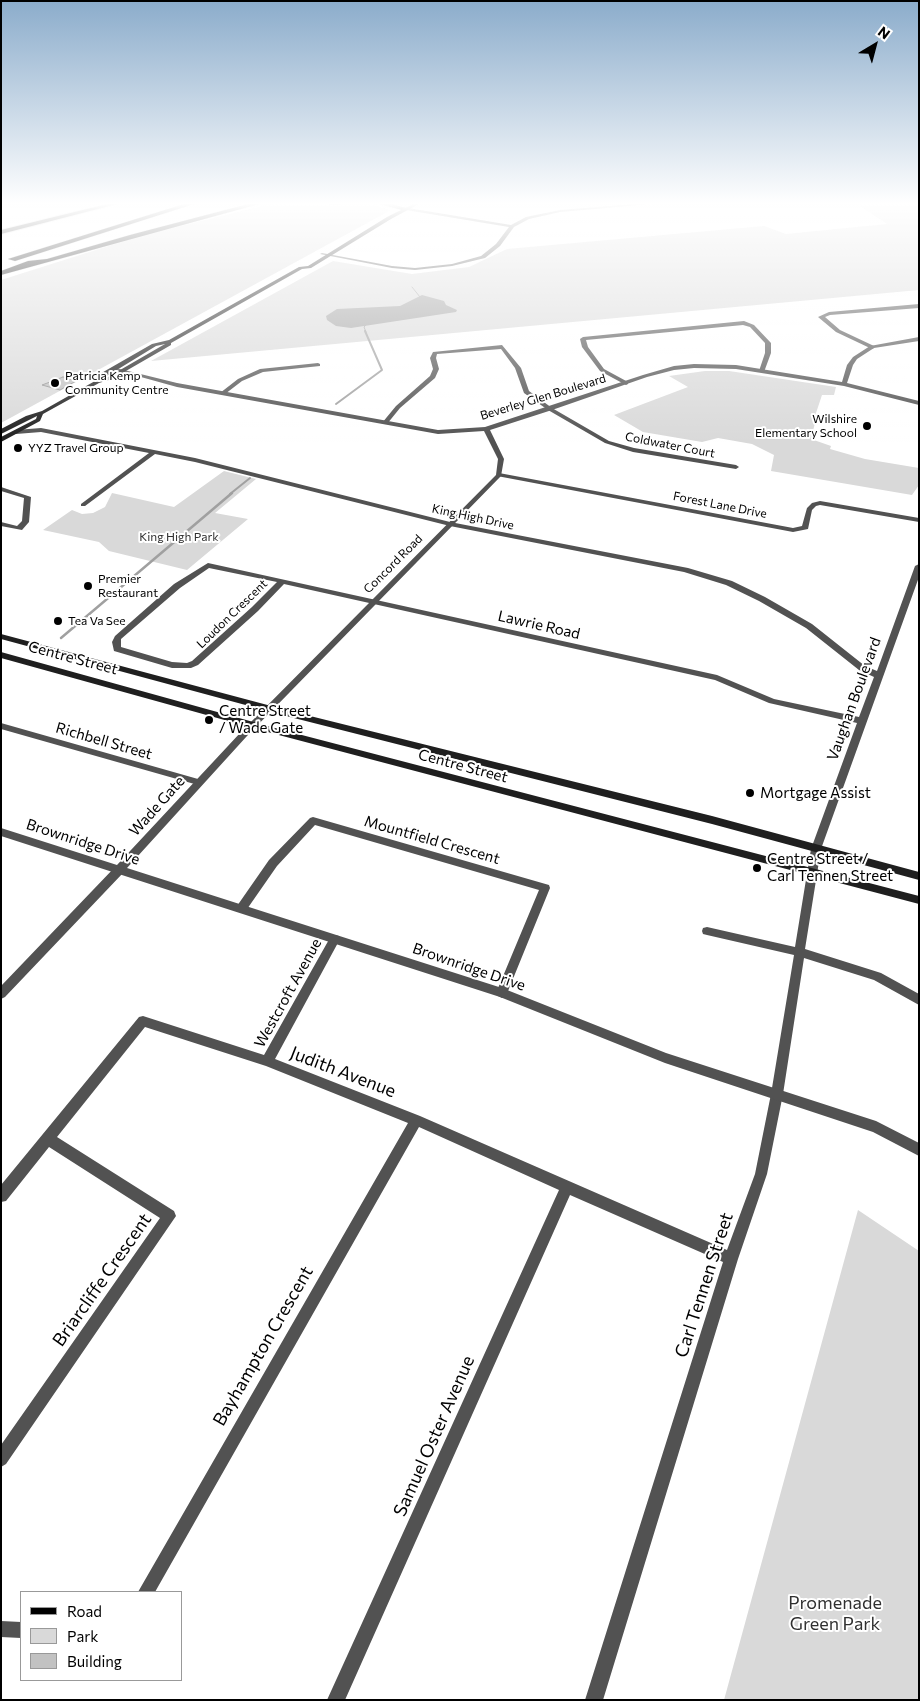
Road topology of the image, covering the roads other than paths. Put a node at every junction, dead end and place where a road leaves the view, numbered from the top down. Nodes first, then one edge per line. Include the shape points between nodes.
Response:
1 (274, 283) edge
2 (919, 306) edge
3 (919, 340) edge
4 (171, 341) junction
5 (872, 347) junction
6 (318, 365) dead end
7 (114, 368) junction
8 (125, 370) junction
9 (762, 371) junction
10 (97, 382) junction
11 (626, 383) junction
12 (844, 384) junction
13 (223, 394) junction
14 (919, 404) edge
15 (550, 410) junction
16 (44, 412) junction
17 (38, 420) junction
18 (385, 423) junction
19 (486, 429) junction
20 (41, 430) junction
21 (1, 432) edge
22 (16, 432) junction
23 (1, 440) edge
24 (154, 452) junction
25 (736, 467) dead end
26 (499, 475) junction
27 (1, 489) edge
28 (83, 505) dead end
29 (919, 520) edge
30 (1, 524) edge
31 (450, 524) junction
32 (208, 565) joint
33 (919, 566) edge
34 (282, 581) junction
35 (373, 602) junction
36 (1, 636) edge
37 (1, 654) edge
38 (878, 675) junction
39 (271, 708) junction
40 (862, 721) junction
41 (254, 725) junction
42 (1, 726) edge
43 (198, 782) junction
44 (1, 832) edge
45 (816, 849) junction
46 (119, 870) junction
47 (811, 872) junction
48 (919, 876) edge
49 (919, 900) edge
50 (241, 909) junction
51 (707, 930) dead end
52 (335, 939) junction
53 (799, 952) junction
54 (502, 993) junction
55 (1, 994) edge
56 (919, 1000) edge
57 (267, 1061) junction
58 (777, 1094) junction
59 (416, 1120) junction
60 (48, 1140) junction
61 (919, 1150) edge
62 (567, 1187) junction
63 (1, 1196) edge
64 (731, 1258) junction
65 (1, 1459) edge
66 (147, 1591) edge
67 (1, 1629) edge
68 (20, 1630) edge
69 (336, 1700) edge
70 (594, 1700) edge

1 - 4 main road
2 - 5 street via 821,317 838,331
3 - 5 street
4 - 7 main road via 154,346
4 - 8 main road via 168,347
5 - 12 street via 855,358
6 - 13 street via 262,370 240,380
7 - 8 street, Beverley Glen Boulevard
7 - 10 main road via 100,376
8 - 10 main road
8 - 13 street, Beverley Glen Boulevard
9 - 11 street, Beverley Glen Boulevard via 694,366 674,368
9 - 11 street via 768,343 752,326 744,324 583,339 585,348 602,370
9 - 12 street, Beverley Glen Boulevard
10 - 16 main road
11 - 15 street, Beverley Glen Boulevard
12 - 14 street, Beverley Glen Boulevard
13 - 18 street, Beverley Glen Boulevard
15 - 18 street, Coldwater Court via 526,392 518,368 504,348 488,347 435,353 432,358 436,369 433,377 398,407
15 - 19 street, Beverley Glen Boulevard
15 - 25 street, Coldwater Court via 619,447
16 - 17 main road
16 - 21 main road
17 - 20 street via 37,426
17 - 22 main road
18 - 19 street, Beverley Glen Boulevard via 438,432
19 - 26 street via 501,459
20 - 22 street, King High Drive
20 - 24 street, King High Drive
22 - 23 main road
24 - 28 street
24 - 31 street, King High Drive via 246,471
26 - 29 street, Forest Lane Drive via 793,530 805,527 809,509 820,503
26 - 31 street, Concord Road
27 - 30 street via 28,497 25,522 19,528
31 - 35 street, Concord Road
31 - 38 street, King High Drive via 685,570 729,583 809,626 862,668
32 - 34 street, Lawrie Road
32 - 34 street, Loudon Crescent via 178,586 118,638 117,649 172,665 196,663
33 - 38 street, Vaughan Boulevard
34 - 35 street, Lawrie Road
35 - 39 street, Concord Road
35 - 40 street, Lawrie Road via 717,678 772,701
36 - 39 main road, Centre Street
37 - 41 main road, Centre Street
38 - 40 street, Vaughan Boulevard
39 - 41 street, Concord Road
39 - 45 main road, Centre Street
40 - 45 street, Vaughan Boulevard
41 - 43 street, Wade Gate
41 - 47 main road, Centre Street
42 - 43 street, Richbell Street
43 - 46 street, Wade Gate
44 - 46 street, Brownridge Drive
45 - 47 street, Vaughan Boulevard
45 - 48 main road, Centre Street
46 - 50 street, Brownridge Drive
46 - 55 street, Wade Gate
47 - 49 main road, Centre Street
47 - 53 street, Carl Tennen Street
50 - 52 street, Brownridge Drive
50 - 54 street, Mountfield Crescent via 273,862 313,821 545,888
51 - 53 street
52 - 54 street, Brownridge Drive
52 - 57 street, Westcroft Avenue
53 - 56 street via 877,976
53 - 58 street, Carl Tennen Street
54 - 58 street, Brownridge Drive via 665,1058
57 - 59 street, Judith Avenue
57 - 60 street, Judith Avenue via 143,1021
58 - 61 street, Brownridge Drive via 876,1127
58 - 64 street, Carl Tennen Street via 761,1174
59 - 62 street, Judith Avenue
59 - 66 street, Bayhampton Crescent
60 - 63 street, Judith Avenue
60 - 65 street, Briarcliffe Crescent via 169,1216
62 - 64 street, Judith Avenue
62 - 69 street, Samuel Oster Avenue
64 - 70 street, Carl Tennen Street
67 - 68 street

